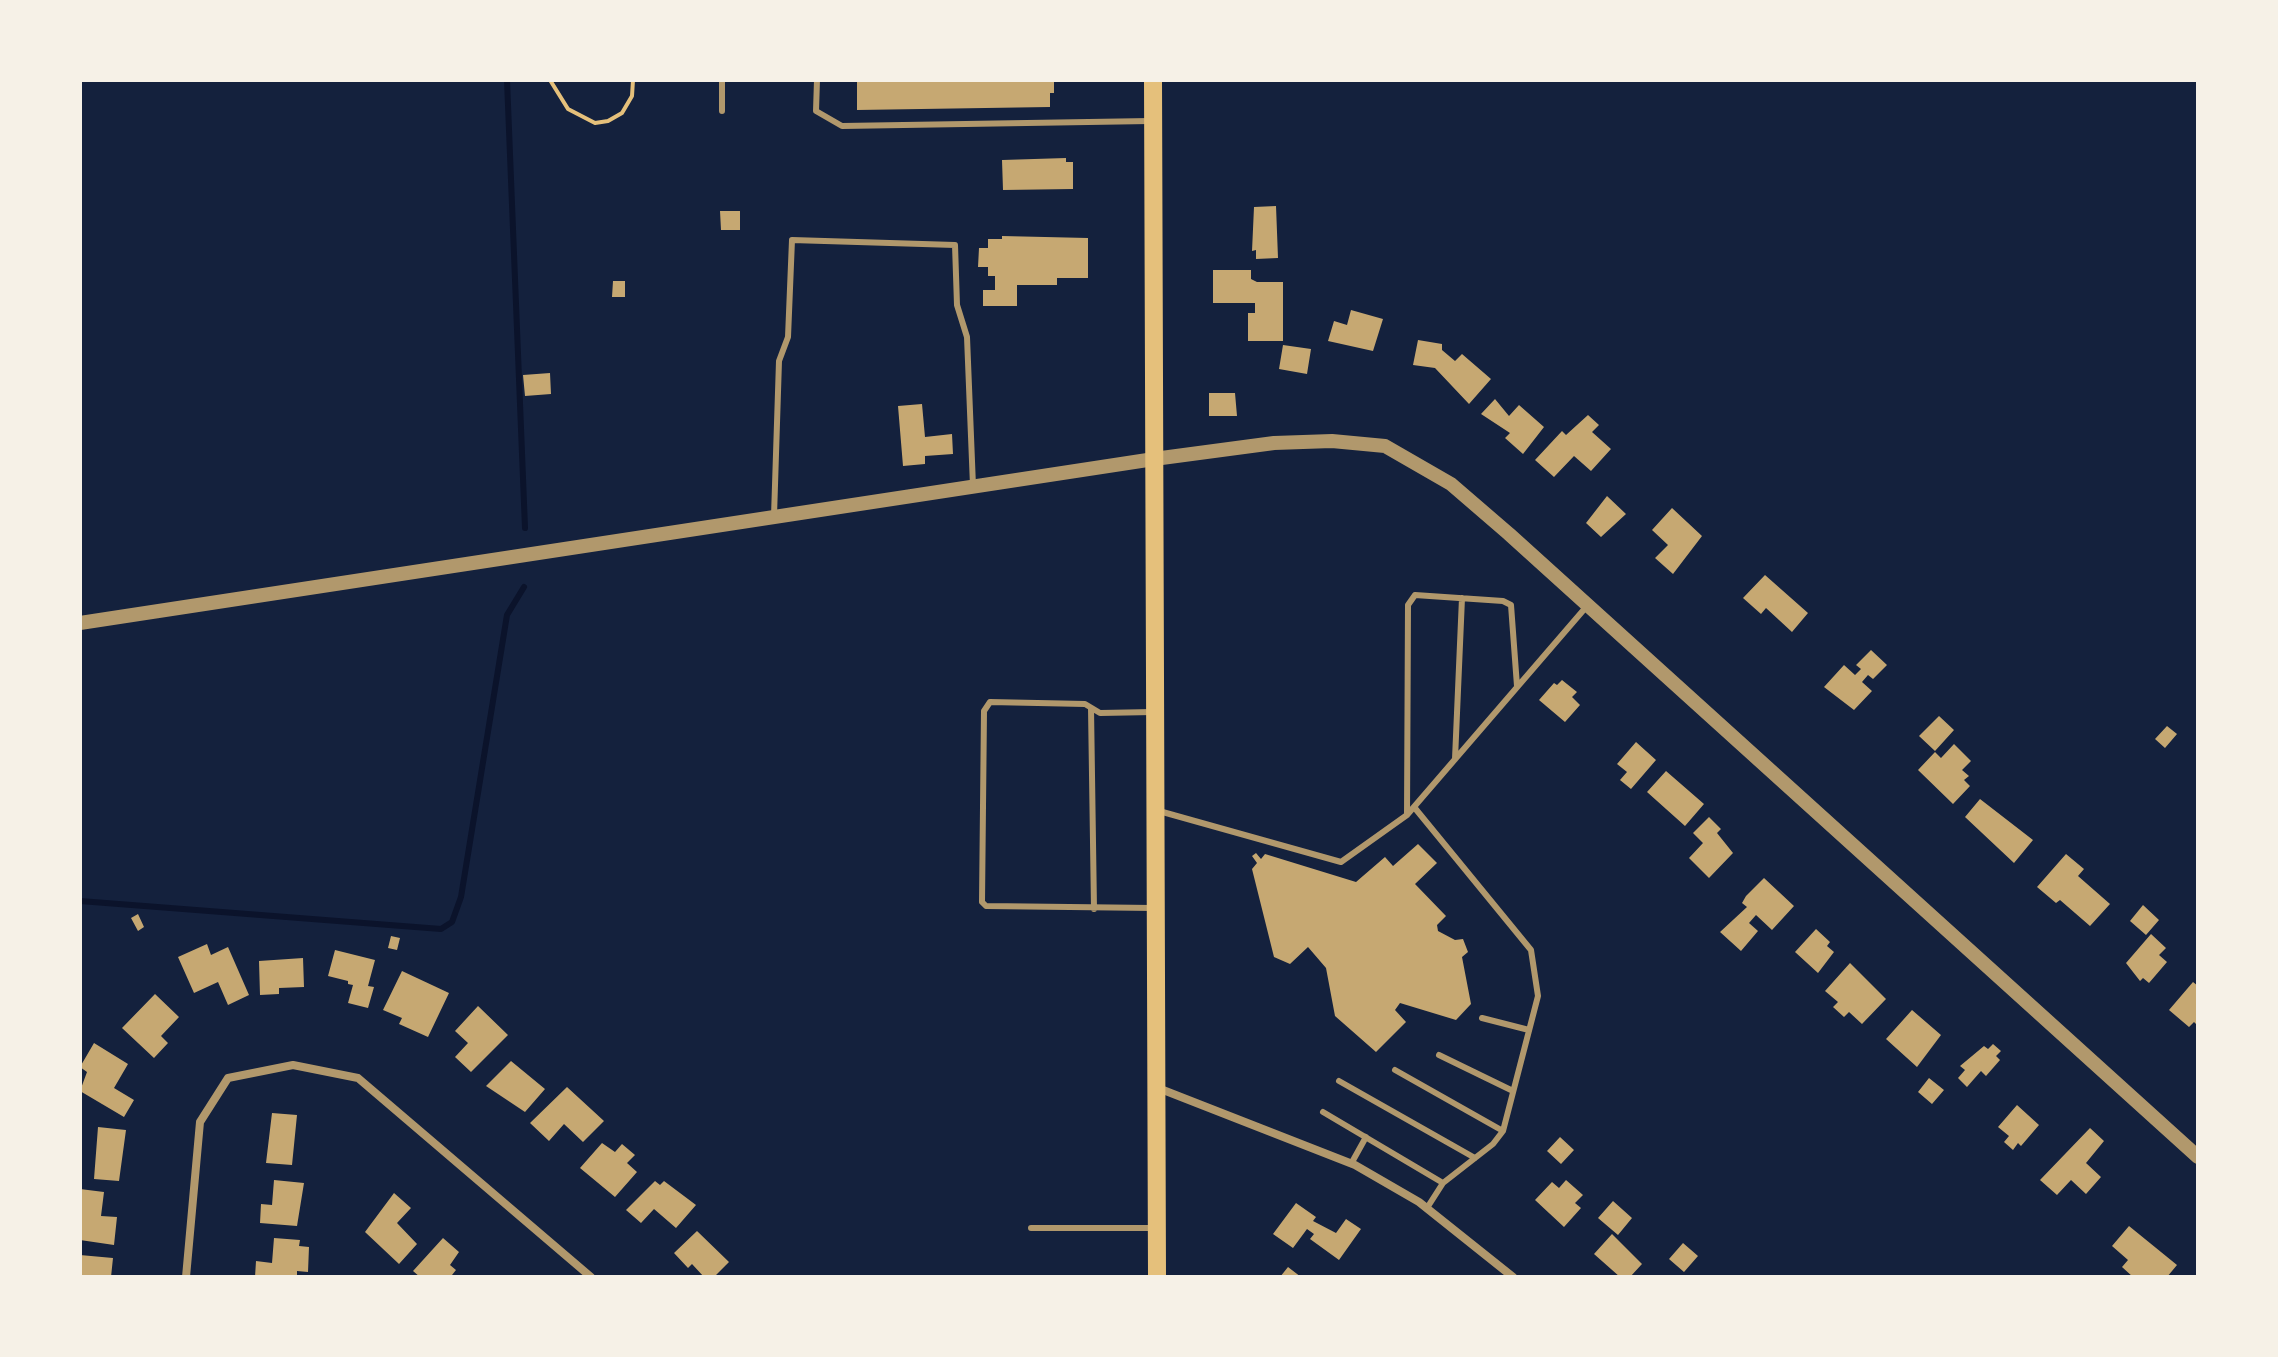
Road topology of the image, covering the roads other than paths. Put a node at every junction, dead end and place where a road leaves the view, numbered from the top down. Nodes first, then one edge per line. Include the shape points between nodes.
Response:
1 (722, 80) edge
2 (817, 80) edge
3 (1153, 80) edge
4 (722, 111) dead end
5 (1153, 121) junction
6 (1154, 459) junction
7 (973, 486) junction
8 (774, 516) junction
9 (1462, 598) junction
10 (1588, 605) junction
11 (80, 623) edge
12 (1517, 687) junction
13 (1091, 708) junction
14 (1155, 712) junction
15 (1455, 759) junction
16 (1414, 807) junction
17 (1156, 810) junction
18 (1407, 815) junction
19 (1157, 908) junction
20 (1094, 909) junction
21 (1482, 1018) dead end
22 (1529, 1030) junction
23 (1439, 1055) dead end
24 (1395, 1070) dead end
25 (1339, 1081) dead end
26 (1158, 1088) junction
27 (1513, 1091) junction
28 (1323, 1112) dead end
29 (1503, 1131) junction
30 (1366, 1137) junction
31 (2198, 1157) edge
32 (1475, 1158) junction
33 (1351, 1164) junction
34 (1443, 1183) junction
35 (1427, 1208) junction
36 (1031, 1228) dead end
37 (1157, 1228) junction
38 (186, 1277) edge
39 (591, 1277) edge
40 (1157, 1277) edge
41 (1513, 1277) edge

1 - 4 lane
2 - 5 lane via 816,111 842,126
3 - 5 main road
5 - 6 main road
6 - 7 street
6 - 10 street via 1274,443 1385,446 1451,484
6 - 14 main road
7 - 8 street
7 - 8 lane via 967,337 957,305 955,245 792,240 788,337 779,361
8 - 11 street
9 - 12 lane via 1511,605
9 - 15 lane
9 - 18 lane via 1415,595 1408,605
10 - 12 lane
10 - 31 street
12 - 15 lane
13 - 14 lane via 1100,713
13 - 20 lane
13 - 20 lane via 990,702 984,711 982,902
14 - 17 main road
15 - 16 lane
16 - 18 lane
16 - 22 lane via 1531,950 1538,996
17 - 18 lane via 1341,862
17 - 19 main road
19 - 20 lane
19 - 26 main road
21 - 22 lane
22 - 27 lane
23 - 27 lane
24 - 29 lane
25 - 32 lane
26 - 33 street
26 - 37 main road
27 - 29 lane
28 - 30 lane
29 - 32 lane
30 - 33 lane
30 - 34 lane
32 - 34 lane
33 - 35 street
34 - 35 lane
35 - 41 street
36 - 37 lane
37 - 40 main road
38 - 39 street via 200,1122 228,1078 293,1065 358,1078

